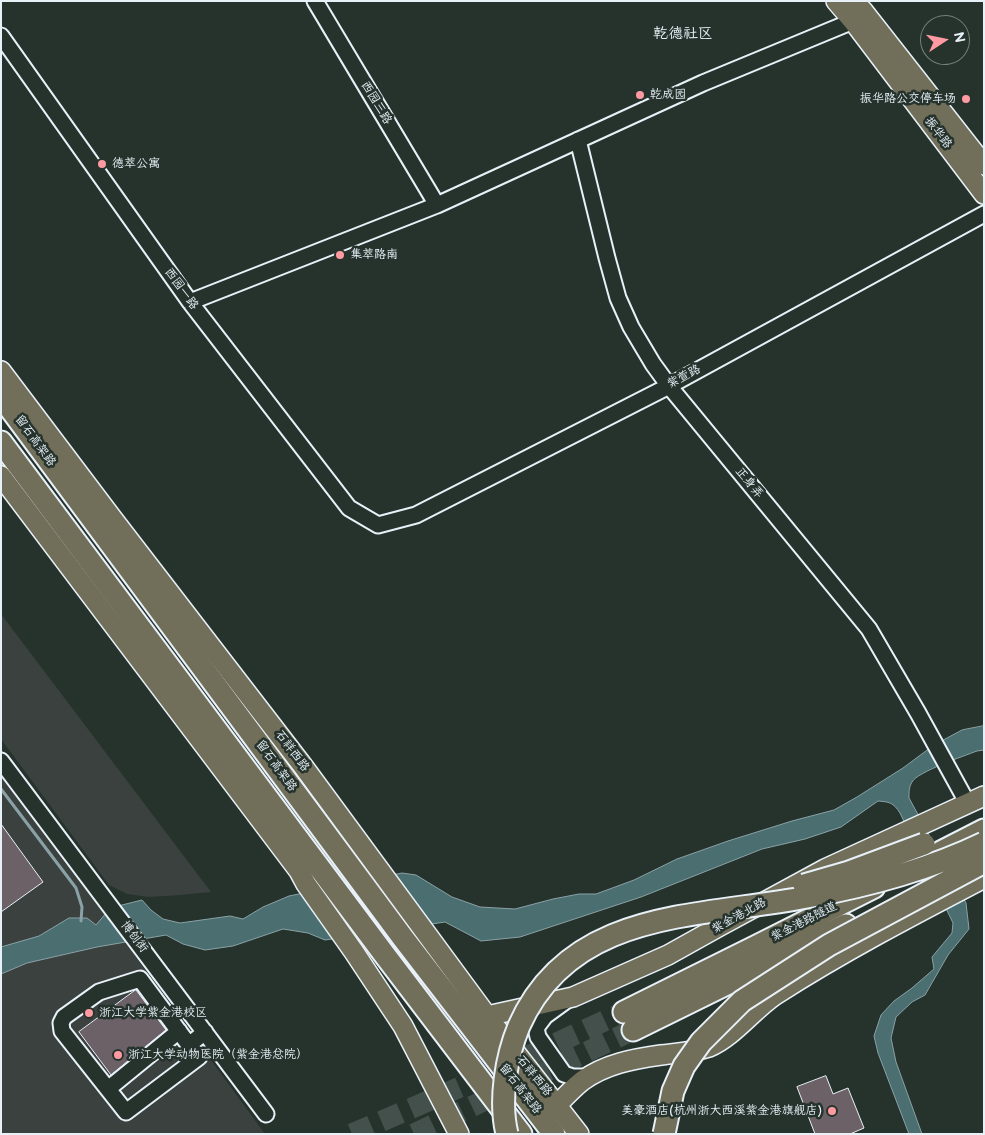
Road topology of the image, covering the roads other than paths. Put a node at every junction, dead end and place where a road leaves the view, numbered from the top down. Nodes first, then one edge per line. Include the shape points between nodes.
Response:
1 (315, 1) edge
2 (836, 1) edge
3 (857, 11) edge
4 (1, 36) edge
5 (578, 140) junction
6 (984, 165) edge
7 (984, 194) edge
8 (436, 205) junction
9 (984, 214) edge
10 (190, 302) junction
11 (1, 372) edge
12 (669, 386) junction
13 (1, 396) edge
14 (1, 442) edge
15 (1, 476) edge
16 (378, 525) joint
17 (1, 761) edge
18 (976, 800) edge
19 (984, 818) edge
20 (984, 830) edge
21 (984, 843) edge
22 (984, 854) edge
23 (984, 862) edge
24 (984, 878) edge
25 (689, 915) junction
26 (573, 997) junction
27 (487, 1016) junction
28 (179, 1031) junction
29 (205, 1032) junction
30 (189, 1045) junction
31 (590, 1077) junction
32 (108, 1088) junction
33 (558, 1105) junction
34 (266, 1114) dead end
35 (459, 1134) edge
36 (507, 1134) edge
37 (521, 1134) edge
38 (554, 1134) edge
39 (579, 1134) edge
40 (664, 1134) edge

1 - 8 street, 西园三路
2 - 3 main road, 振华路
3 - 5 street
3 - 6 main road, 振华路
3 - 7 main road, 振华路
4 - 10 street, 西园一路
5 - 8 street
5 - 12 street, 正身弄 via 618,298 653,364
8 - 10 street
9 - 12 street, 紫萱路
10 - 16 street, 西园一路 via 349,508
11 - 27 main road, 石祥西路 via 303,766
12 - 16 street, 紫萱路 via 416,515
12 - 18 street, 正身弄 via 869,629 947,767
13 - 38 highway, 留石高架路 via 352,870
14 - 37 highway, 留石高架路
15 - 35 main road via 299,871 403,1026
17 - 29 street, 博创街
18 - 26 main road, 紫金港北路 via 825,869 668,955
19 - 25 highway, bridge via 850,872
20 - 22 highway, 紫金港路隧道 via 809,920 628,1021 830,933
21 - 25 highway, bridge via 871,884 804,898
23 - 40 highway, bridge via 830,945 742,1001 701,1042 684,1066 673,1091
24 - 31 main road via 893,925 799,980 710,1046 638,1058 609,1066
25 - 36 highway, bridge via 634,927 598,941 563,965 547,981 532,1000 514,1036 505,1082
26 - 27 main road, 紫金港北路
26 - 31 street via 545,1016 536,1028 538,1038 564,1074
27 - 33 main road, 石祥西路
28 - 30 street
28 - 32 street
28 - 32 street via 140,979 99,992 64,1017 62,1031
29 - 30 street
29 - 34 street, 博创街
30 - 32 street via 199,1057 126,1112
31 - 33 main road
33 - 39 main road, 石祥西路

